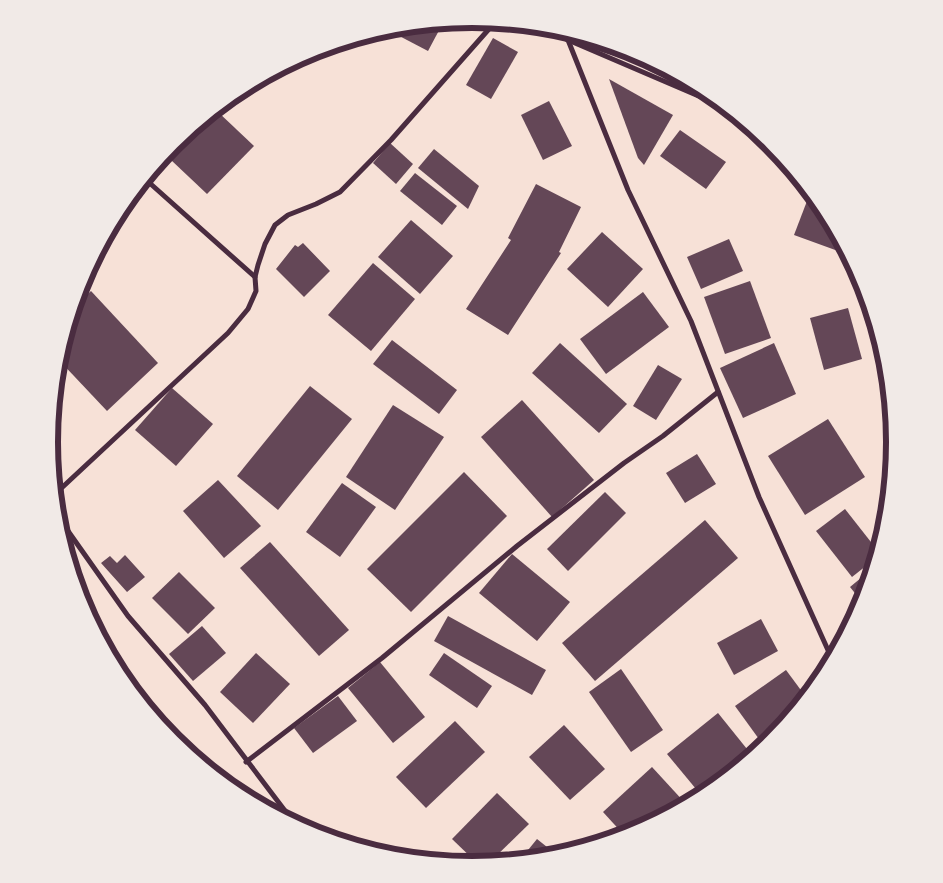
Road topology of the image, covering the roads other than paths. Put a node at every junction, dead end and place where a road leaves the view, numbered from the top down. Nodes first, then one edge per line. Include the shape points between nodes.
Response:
1 (490, 28) edge
2 (565, 38) edge
3 (568, 40) junction
4 (699, 96) edge
5 (149, 182) edge
6 (255, 277) junction
7 (718, 392) junction
8 (60, 489) edge
9 (67, 530) edge
10 (829, 651) edge
11 (246, 762) junction
12 (285, 811) edge

1 - 6 street via 391,140 340,192 288,215 275,225 265,244
2 - 3 street
3 - 4 street
3 - 7 street via 628,190 691,321
5 - 6 street
6 - 8 street via 256,290 248,309 228,333
7 - 10 street via 759,497
7 - 11 street via 517,546 382,658
9 - 11 street via 128,616 205,705
11 - 12 street

